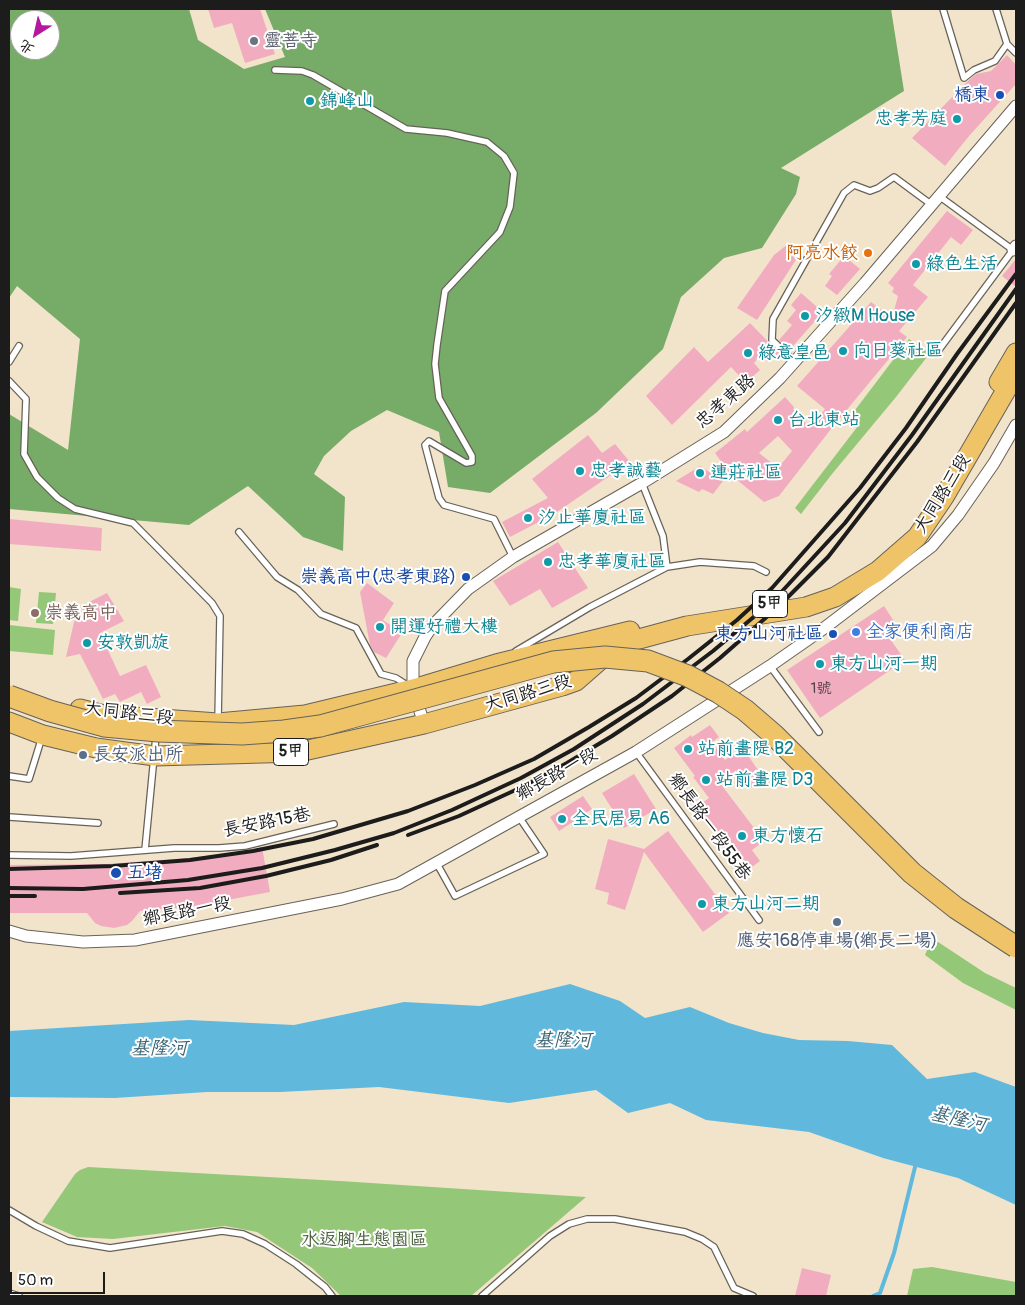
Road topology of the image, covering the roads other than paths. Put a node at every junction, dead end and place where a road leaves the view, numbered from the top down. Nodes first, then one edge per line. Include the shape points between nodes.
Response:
1 (943, 9) edge
2 (996, 9) edge
3 (1007, 44) junction
4 (1016, 53) edge
5 (275, 70) dead end
6 (1016, 106) edge
7 (939, 196) junction
8 (932, 205) junction
9 (1015, 248) edge
10 (20, 346) dead end
11 (938, 351) dead end
12 (1016, 353) edge
13 (9, 362) edge
14 (795, 362) junction
15 (1016, 373) edge
16 (9, 381) edge
17 (1016, 425) edge
18 (642, 483) junction
19 (239, 532) dead end
20 (513, 557) junction
21 (667, 567) junction
22 (766, 572) dead end
23 (496, 664) junction
24 (770, 666) junction
25 (9, 686) edge
26 (413, 689) junction
27 (9, 696) edge
28 (9, 709) edge
29 (156, 719) junction
30 (9, 722) edge
31 (218, 724) junction
32 (424, 724) junction
33 (818, 732) dead end
34 (42, 735) junction
35 (636, 752) junction
36 (155, 756) junction
37 (9, 776) edge
38 (9, 817) edge
39 (519, 817) junction
40 (98, 823) dead end
41 (334, 824) dead end
42 (145, 850) junction
43 (9, 856) edge
44 (436, 862) junction
45 (758, 920) dead end
46 (9, 931) edge
47 (1016, 947) edge
48 (1016, 958) edge
49 (9, 1210) edge
50 (9, 1292) edge
51 (19, 1296) edge
52 (332, 1296) edge
53 (482, 1296) edge
54 (754, 1296) edge

1 - 3 lane via 964,78 995,61
2 - 3 lane
3 - 4 lane
5 - 20 lane via 302,71 313,75 406,129 447,132 487,142 504,156 514,173 510,207 500,232 445,292 437,344 435,364 439,398 472,456 472,462 466,464 428,441 425,445 439,498 444,505 494,520
6 - 7 street, 忠孝東路
7 - 8 street, 忠孝東路
7 - 9 lane
8 - 14 street, 忠孝東路
8 - 14 lane via 894,177 870,191 854,185 844,193 773,319 772,340
9 - 11 lane
10 - 13 lane
12 - 23 main road, 大同路三段 / 5甲 via 913,527 874,562 828,589 800,599 684,618
14 - 18 street, 忠孝東路 via 724,432
15 - 32 main road, 大同路三段 / 5甲 via 944,497 917,536 878,571 835,597 806,607 687,626 616,646 576,681
16 - 31 lane via 26,399 24,454 37,477 58,498 75,509 133,523 212,603 220,616
17 - 24 street, 鄉長路一段 via 958,515 932,546
18 - 20 street, 忠孝東路
18 - 21 lane via 663,536
19 - 26 lane via 277,577 298,590 321,614 356,628 381,674 396,678
20 - 26 street, 忠孝東路 via 468,589 433,625 413,661
21 - 22 lane via 700,562 754,566
21 - 23 lane via 590,607
23 - 26 main road, 大同路三段 / 5甲
24 - 33 lane
24 - 35 street, 鄉長路一段
25 - 29 main road, 大同路三段 / 5甲 via 104,715
26 - 31 main road, 大同路三段 / 5甲 via 305,715
26 - 32 street, 忠孝東路
27 - 47 highway, bridge via 104,726 242,734 320,726 553,662 605,657 648,661 688,676 745,710 912,872 956,908
28 - 48 highway via 65,727 122,739 285,740 323,734 555,670 585,666 648,669 713,699 753,728 792,763 894,868 948,912
29 - 31 main road, 大同路三段 / 5甲
29 - 36 lane
30 - 34 main road, 大同路三段 / 5甲
32 - 36 main road, 大同路三段 / 5甲 via 299,752
34 - 36 main road, 大同路三段 / 5甲 via 96,748
34 - 37 lane via 29,779
35 - 39 street, 鄉長路一段
35 - 45 lane, 鄉長路一段55巷
36 - 42 lane
38 - 40 lane
39 - 44 street, 鄉長路一段
39 - 44 lane via 544,854 455,896
41 - 42 lane, 長安路15巷 via 245,846
42 - 43 lane, 長安路15巷 via 71,856
44 - 46 street, 鄉長路一段 via 398,884 342,900 135,940 83,942
49 - 52 lane via 68,1241 110,1248 222,1231 243,1234 296,1264
50 - 51 lane
53 - 54 lane via 550,1236 569,1224 587,1219 614,1219 685,1232 702,1239 714,1247 734,1288

